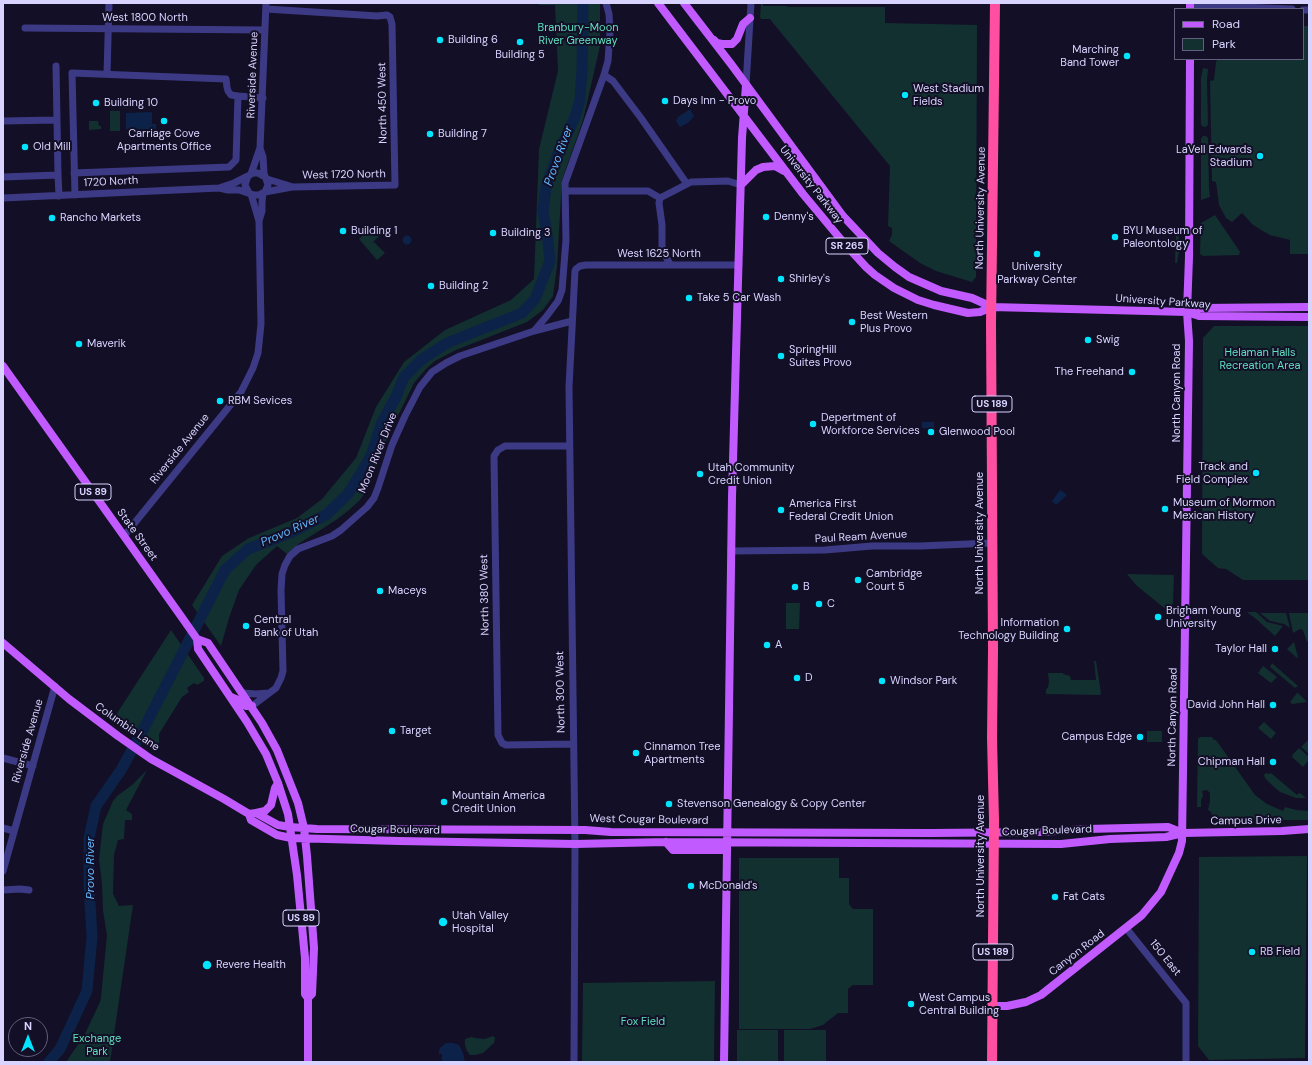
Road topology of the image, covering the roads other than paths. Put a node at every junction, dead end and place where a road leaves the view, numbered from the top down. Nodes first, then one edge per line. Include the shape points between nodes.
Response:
1 (109, 3) edge
2 (606, 3) edge
3 (658, 3) edge
4 (684, 3) edge
5 (751, 3) edge
6 (995, 3) edge
7 (266, 6) edge
8 (1190, 6) edge
9 (1258, 8) edge
10 (750, 18) junction
11 (25, 28) dead end
12 (109, 29) junction
13 (266, 30) junction
14 (712, 38) junction
15 (1190, 60) edge
16 (56, 66) dead end
17 (107, 74) junction
18 (604, 75) junction
19 (746, 85) junction
20 (238, 96) junction
21 (263, 98) junction
22 (744, 116) junction
23 (57, 120) junction
24 (3, 121) edge
25 (260, 148) junction
26 (786, 172) junction
27 (74, 173) junction
28 (58, 175) junction
29 (250, 175) junction
30 (3, 177) edge
31 (266, 178) junction
32 (687, 184) junction
33 (395, 185) joint
34 (741, 185) junction
35 (293, 186) junction
36 (219, 188) junction
37 (565, 191) junction
38 (250, 193) junction
39 (264, 193) junction
40 (75, 195) junction
41 (59, 196) junction
42 (3, 198) edge
43 (660, 198) junction
44 (259, 221) junction
45 (670, 264) junction
46 (739, 265) junction
47 (580, 266) joint
48 (992, 307) junction
49 (1309, 307) edge
50 (1187, 312) junction
51 (1309, 317) edge
52 (572, 321) junction
53 (534, 331) junction
54 (3, 366) edge
55 (569, 446) junction
56 (124, 536) junction
57 (992, 543) junction
58 (730, 551) junction
59 (197, 639) junction
60 (3, 643) edge
61 (55, 686) junction
62 (243, 693) junction
63 (269, 693) junction
64 (230, 697) junction
65 (252, 706) junction
66 (573, 744) junction
67 (3, 758) edge
68 (32, 766) junction
69 (278, 783) junction
70 (252, 814) junction
71 (290, 827) junction
72 (3, 828) edge
73 (304, 828) junction
74 (431, 829) joint
75 (1309, 829) edge
76 (574, 830) junction
77 (14, 831) junction
78 (726, 832) junction
79 (994, 832) junction
80 (867, 833) joint
81 (1183, 833) junction
82 (291, 838) junction
83 (305, 839) junction
84 (498, 842) joint
85 (896, 843) joint
86 (575, 844) junction
87 (994, 844) junction
88 (726, 846) junction
89 (3, 871) edge
90 (3, 890) edge
91 (29, 890) dead end
92 (1161, 892) joint
93 (1126, 928) junction
94 (308, 998) junction
95 (992, 1006) junction
96 (308, 1062) edge
97 (574, 1062) edge
98 (724, 1062) edge
99 (992, 1062) edge
100 (1186, 1062) edge

1 - 12 street
2 - 18 street via 610,32
3 - 22 main road, University Parkway / SR 265
4 - 14 main road, University Parkway / SR 265
5 - 10 street
6 - 48 highway, North University Avenue / US 189
7 - 13 street, Riverside Avenue
7 - 33 street, North 450 West via 387,15 392,20
8 - 9 street
10 - 14 main road via 743,24 732,44 717,43
10 - 19 street
11 - 12 street, West 1800 North
12 - 13 street, West 1800 North
12 - 17 street
13 - 21 street, Riverside Avenue
14 - 19 main road, University Parkway / SR 265
15 - 50 main road, North Canyon Road
16 - 23 street
17 - 20 street via 226,79 228,91
17 - 27 street via 72,73
18 - 32 street via 613,81 625,96
18 - 37 street via 565,183
19 - 22 main road
19 - 48 main road, University Parkway / SR 265 via 843,216 878,253 909,277 941,291 972,298
20 - 21 street
20 - 27 street via 236,160 229,167
21 - 25 street, Riverside Avenue
22 - 26 main road, University Parkway / SR 265
22 - 34 main road
23 - 24 street
23 - 28 street
25 - 29 street, Riverside Avenue
25 - 31 street, Riverside Avenue
26 - 34 main road via 775,166 763,167 756,170
26 - 48 main road, University Parkway / SR 265 via 843,242 884,282 911,297 945,309 971,312
27 - 40 street
28 - 30 street
28 - 41 street
29 - 31 street via 258,173
29 - 36 street, 1720 North via 234,184
29 - 38 street via 245,185
31 - 35 street, West 1720 North
31 - 39 street via 268,187
32 - 34 street via 728,181
32 - 43 street
33 - 35 street, West 1720 North
34 - 46 main road
35 - 39 street, West 1720 North
36 - 38 street, 1720 North
36 - 40 street, 1720 North
37 - 43 street via 648,191
37 - 53 street via 566,240 562,290 558,301
38 - 39 street via 257,196
38 - 44 street
39 - 44 street
40 - 41 street, 1720 North
41 - 42 street, 1720 North
43 - 45 street via 662,250
44 - 56 street, Riverside Avenue via 261,324 258,352 253,368 241,392
45 - 46 street, West 1625 North
45 - 47 street, West 1625 North
46 - 58 main road
47 - 52 street, North 300 West via 576,268
48 - 50 main road, University Parkway
48 - 57 highway, North University Avenue / US 189
49 - 50 main road via 1200,308
50 - 51 main road, University Parkway via 1199,316
50 - 81 main road, North Canyon Road via 1189,354
52 - 53 street
52 - 55 street, North 300 West
53 - 63 street, Moon River Drive via 460,356 432,372 420,387 405,416 374,498 341,530 298,549 290,556 282,574 283,671 276,688
54 - 56 main road, State Street / US 89
55 - 66 street, North 300 West
55 - 66 street, North 380 West via 509,445 501,447 495,453 494,460 498,735 502,743 512,745
56 - 59 main road, State Street / US 89
57 - 58 street, Paul Ream Avenue
57 - 79 highway, North University Avenue / US 189
58 - 78 main road
59 - 62 main road, State Street / US 89 via 208,643
59 - 64 main road, State Street / US 89 via 198,649
60 - 61 main road, Columbia Lane
61 - 68 street, Riverside Avenue
61 - 70 main road, Columbia Lane via 151,759
62 - 63 street
62 - 65 main road, State Street / US 89
63 - 65 street, Moon River Drive
64 - 65 main road via 246,706
64 - 69 main road, US 89 via 266,754
65 - 73 main road, State Street / US 89 via 288,775
66 - 76 street, North 300 West
67 - 68 street
68 - 77 street, Riverside Avenue
69 - 70 main road via 272,805 265,811
69 - 71 main road, US 89
70 - 71 main road, Columbia Lane
70 - 82 main road, Columbia Lane via 251,820 274,834
71 - 73 main road, Cougar Boulevard
71 - 82 main road, US 89
72 - 77 street
73 - 74 main road, Cougar Boulevard
73 - 83 main road, US 89
74 - 76 main road, West Cougar Boulevard
75 - 81 main road, Campus Drive
76 - 78 main road, West Cougar Boulevard
76 - 86 street, North 300 West
77 - 89 street, Riverside Avenue
78 - 80 main road, West Cougar Boulevard
78 - 88 main road
79 - 80 main road, Cougar Boulevard
79 - 81 main road, Cougar Boulevard via 1168,827
79 - 87 highway, North University Avenue / US 189
81 - 87 main road, Cougar Boulevard via 1166,837 1103,839 1061,844
81 - 92 main road, North Canyon Road via 1179,853
82 - 83 main road, Cougar Boulevard
82 - 94 main road, US 89 via 304,951 305,994
83 - 84 main road, Cougar Boulevard
83 - 94 main road, US 89 via 314,948 312,994
84 - 86 main road, West Cougar Boulevard
85 - 87 main road, Cougar Boulevard
85 - 88 main road, West Cougar Boulevard
86 - 88 main road, West Cougar Boulevard via 666,842
86 - 97 street, North 300 West
87 - 95 highway, North University Avenue / US 189
88 - 98 main road
90 - 91 street
92 - 93 main road, Canyon Road via 1142,915
93 - 95 main road, Canyon Road via 1041,995 1026,1002
93 - 100 street, 150 East via 1186,1002
94 - 96 main road, US 89
95 - 99 highway, North University Avenue / US 189

